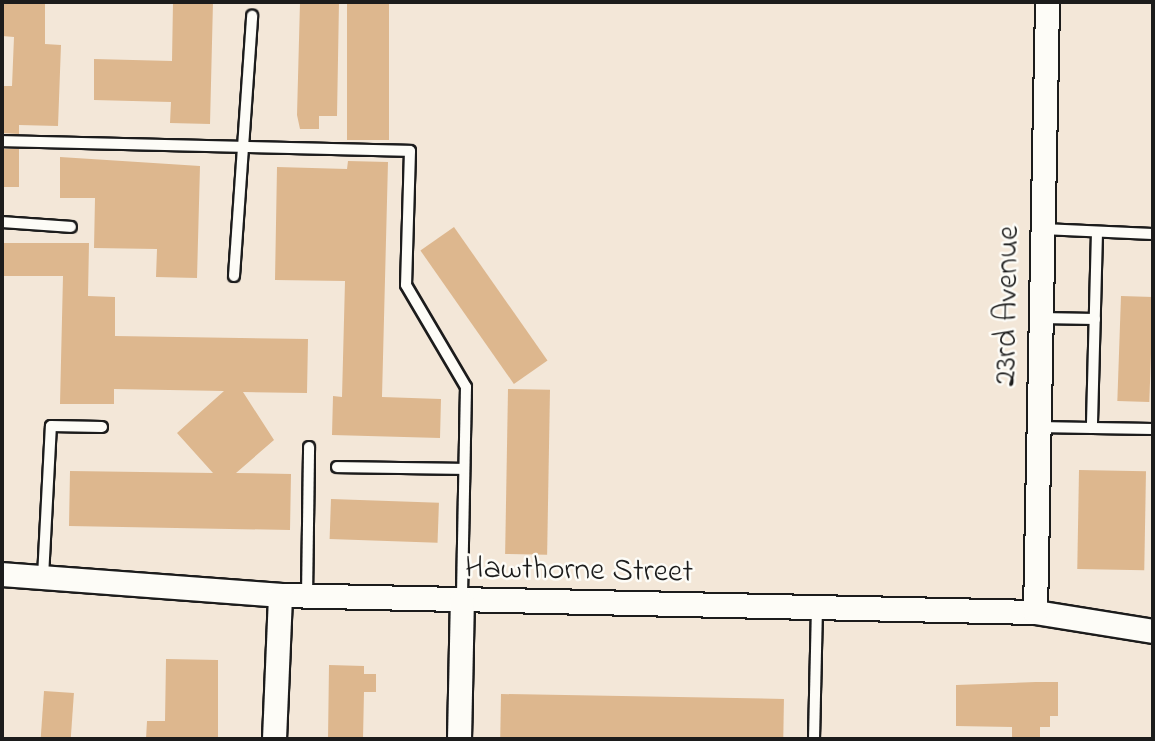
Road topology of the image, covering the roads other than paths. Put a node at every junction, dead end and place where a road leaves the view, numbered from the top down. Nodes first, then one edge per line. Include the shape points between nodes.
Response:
1 (1047, 2) edge
2 (252, 16) dead end
3 (2, 141) edge
4 (248, 147) junction
5 (2, 222) edge
6 (71, 227) dead end
7 (1042, 229) junction
8 (1097, 232) junction
9 (1153, 234) edge
10 (234, 276) dead end
11 (1041, 318) junction
12 (1095, 318) junction
13 (102, 427) dead end
14 (1039, 427) junction
15 (1092, 428) junction
16 (1153, 429) edge
17 (309, 447) dead end
18 (337, 467) dead end
19 (464, 469) junction
20 (2, 574) edge
21 (43, 577) junction
22 (280, 595) junction
23 (307, 596) junction
24 (462, 601) junction
25 (817, 610) junction
26 (1035, 612) junction
27 (1153, 631) edge
28 (274, 739) edge
29 (459, 739) edge
30 (814, 739) edge

1 - 7 street, 23rd Avenue
2 - 4 lane
3 - 4 lane
4 - 10 lane via 237,177
4 - 19 lane via 410,151 406,285 466,387
5 - 6 lane
7 - 8 lane
7 - 11 street, 23rd Avenue
8 - 9 lane
8 - 12 lane
11 - 12 lane
11 - 14 street, 23rd Avenue
12 - 15 lane
13 - 21 lane via 51,426
14 - 15 lane
14 - 26 street, 23rd Avenue
15 - 16 lane
17 - 23 lane
18 - 19 lane
19 - 24 lane
20 - 21 street, Hawthorne Street
21 - 22 street, Hawthorne Street
22 - 23 street, Hawthorne Street
22 - 28 street
23 - 24 street, Hawthorne Street
24 - 25 street, Hawthorne Street
24 - 29 street
25 - 26 street, Hawthorne Street
25 - 30 lane
26 - 27 street, Hawthorne Street

